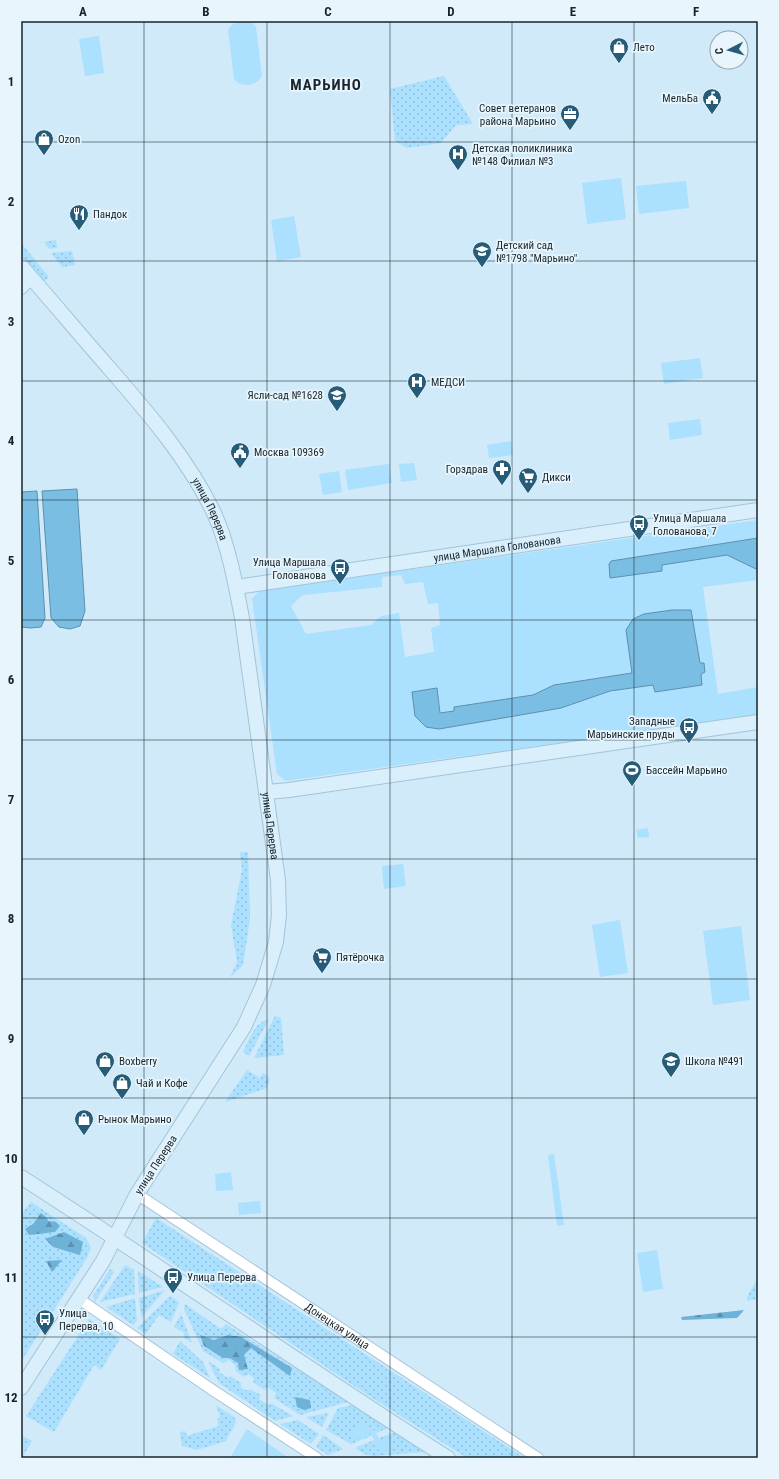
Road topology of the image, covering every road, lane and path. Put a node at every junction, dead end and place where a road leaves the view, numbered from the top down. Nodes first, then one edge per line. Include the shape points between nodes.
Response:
1 (24, 276) edge
2 (758, 510) edge
3 (236, 586) junction
4 (758, 722) edge
5 (267, 792) junction
6 (21, 1177) edge
7 (137, 1194) junction
8 (114, 1237) junction
9 (79, 1299) junction
10 (21, 1388) edge
11 (317, 1458) edge
12 (448, 1458) edge
13 (538, 1458) edge

1 - 3 main road, улица Перерва via 142,405 170,441 214,513
2 - 3 main road, улица Маршала Голованова
3 - 5 main road, улица Перерва
4 - 5 main road
5 - 7 main road, улица Перерва via 278,880 279,915 276,942 263,985 230,1051
6 - 8 main road
7 - 8 main road, улица Перерва
7 - 13 street, Донецкая улица
8 - 9 main road, улица Перерва via 103,1261
8 - 12 main road
9 - 10 main road, улица Перерва
9 - 11 street

